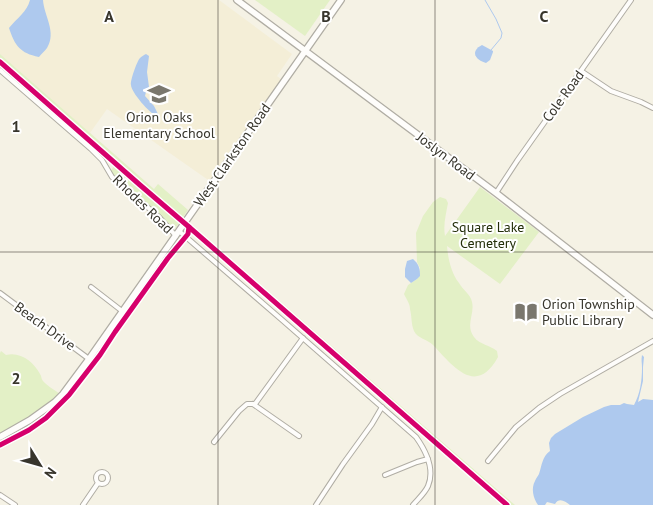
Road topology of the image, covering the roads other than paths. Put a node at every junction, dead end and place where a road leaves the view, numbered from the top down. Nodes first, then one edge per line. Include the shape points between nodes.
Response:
1 (237, 0) edge
2 (342, 0) edge
3 (631, 0) edge
4 (306, 50) junction
5 (0, 70) edge
6 (581, 71) junction
7 (653, 108) edge
8 (496, 193) junction
9 (177, 234) junction
10 (91, 288) dead end
11 (0, 293) edge
12 (122, 311) junction
13 (653, 315) edge
14 (303, 338) junction
15 (653, 341) edge
16 (89, 359) junction
17 (253, 404) junction
18 (382, 407) junction
19 (298, 436) dead end
20 (0, 437) edge
21 (214, 442) dead end
22 (428, 459) junction
23 (488, 461) dead end
24 (385, 475) dead end
25 (98, 482) dead end
26 (0, 495) edge
27 (15, 505) edge
28 (83, 505) edge
29 (316, 505) edge
30 (413, 505) edge

1 - 4 main road, Joslyn Road
2 - 4 main road, West Clarkston Road
3 - 6 street, Cole Road
4 - 8 main road, Joslyn Road
4 - 9 main road, West Clarkston Road
5 - 9 street, Rhodes Road via 91,149 112,177
6 - 7 street via 611,91
6 - 8 street, Cole Road
8 - 13 main road, Joslyn Road
9 - 12 main road, West Clarkston Road
9 - 14 street, Rhodes Road
10 - 12 street
11 - 16 street, Beach Drive
12 - 16 main road, West Clarkston Road
14 - 17 street
14 - 18 street, Rhodes Road
15 - 23 street via 539,408 516,427
16 - 20 main road, West Clarkston Road via 55,402
17 - 19 street
17 - 21 street via 239,411
18 - 22 street, Rhodes Road via 416,437
18 - 29 street
22 - 24 street
22 - 30 street via 428,487
25 - 28 street
26 - 27 street

